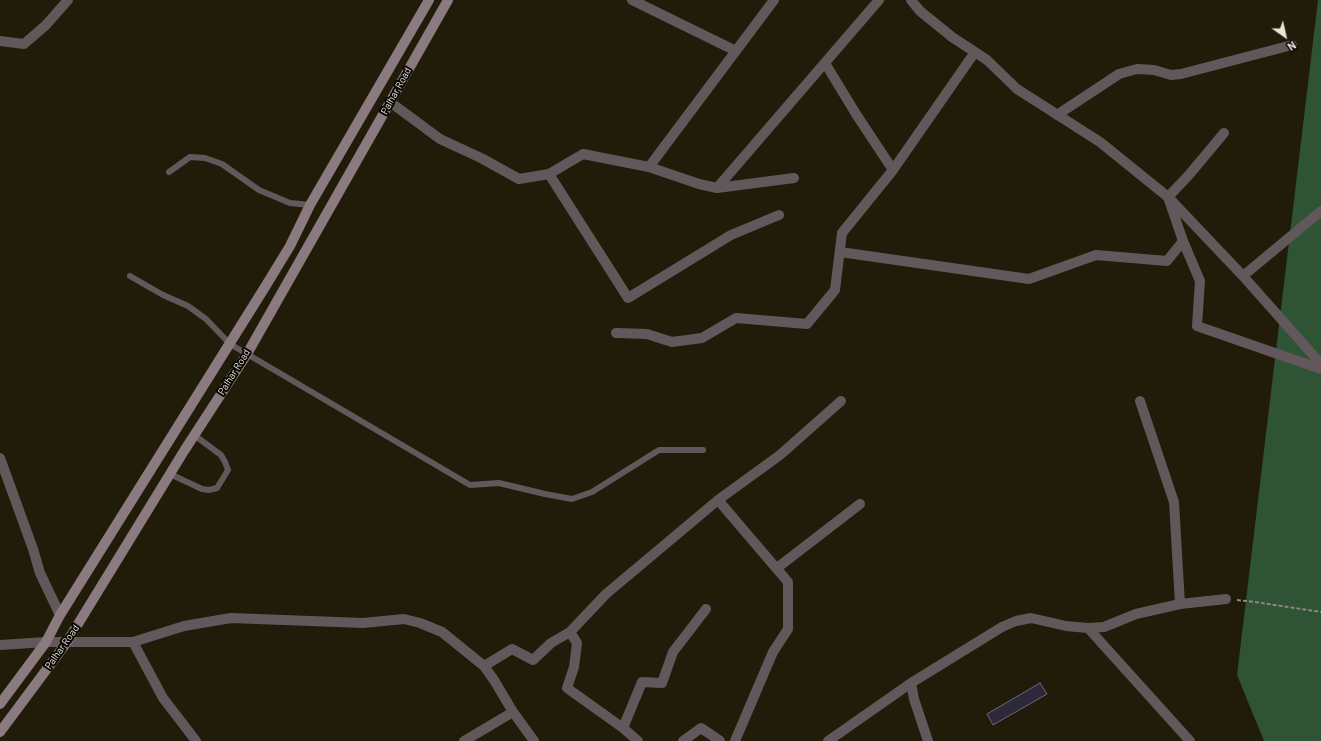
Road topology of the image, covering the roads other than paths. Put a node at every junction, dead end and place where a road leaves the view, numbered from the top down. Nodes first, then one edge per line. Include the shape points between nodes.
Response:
1 (68, 0) edge
2 (429, 0) edge
3 (448, 0) edge
4 (632, 0) edge
5 (774, 0) edge
6 (879, 0) edge
7 (912, 0) edge
8 (0, 41) edge
9 (1292, 45) dead end
10 (736, 51) junction
11 (975, 52) junction
12 (825, 63) junction
13 (390, 102) junction
14 (1057, 115) junction
15 (1224, 133) dead end
16 (649, 166) junction
17 (893, 170) junction
18 (169, 172) dead end
19 (549, 174) junction
20 (794, 178) dead end
21 (717, 188) junction
22 (1168, 197) junction
23 (310, 205) junction
24 (1321, 211) edge
25 (779, 215) dead end
26 (1184, 241) junction
27 (840, 252) junction
28 (130, 276) dead end
29 (1243, 276) junction
30 (616, 334) dead end
31 (230, 344) junction
32 (247, 354) junction
33 (1321, 364) edge
34 (1321, 369) edge
35 (841, 401) dead end
36 (1140, 401) dead end
37 (194, 435) junction
38 (703, 450) dead end
39 (0, 458) edge
40 (170, 474) junction
41 (718, 500) junction
42 (860, 504) dead end
43 (777, 568) junction
44 (1226, 599) road end
45 (1180, 604) junction
46 (706, 610) dead end
47 (60, 615) junction
48 (1088, 628) junction
49 (570, 632) junction
50 (46, 642) junction
51 (67, 642) junction
52 (133, 642) junction
53 (0, 645) edge
54 (484, 666) junction
55 (911, 683) junction
56 (0, 704) edge
57 (513, 712) junction
58 (623, 728) junction
59 (0, 732) edge
60 (196, 741) edge
61 (464, 741) edge
62 (534, 741) edge
63 (638, 741) edge
64 (683, 741) edge
65 (720, 741) edge
66 (736, 741) edge
67 (828, 741) edge
68 (928, 741) edge
69 (1190, 741) edge

1 - 8 street via 46,25 24,44
2 - 23 main road, Palhar Road
3 - 13 main road, Palhar Road
4 - 10 street
5 - 10 street
6 - 12 street
7 - 11 street via 926,16
9 - 14 street via 1181,74 1171,75 1137,69 1119,74
10 - 16 street
11 - 14 street via 1017,89
11 - 17 street
12 - 17 street
12 - 21 street
13 - 19 street via 440,139 519,179
13 - 32 main road, Palhar Road
14 - 22 street via 1100,142
15 - 22 street
16 - 19 street via 583,154
16 - 21 street
17 - 27 street via 842,233
18 - 23 lane via 190,157 205,158 222,164 265,193 290,203
19 - 25 street via 628,298 731,235
20 - 21 street
22 - 26 street
22 - 29 street
23 - 31 main road, Palhar Road via 290,246
24 - 29 street
26 - 27 street via 1167,261 1096,254 1029,279
26 - 34 street via 1200,282 1197,326
27 - 30 street via 835,290 807,324 736,318 702,338 672,342 647,334
28 - 31 lane via 188,306 206,319
29 - 33 street
31 - 32 lane
31 - 47 main road, Palhar Road
32 - 37 main road, Palhar Road
32 - 38 lane via 470,486 499,483 572,499 592,492 659,450
35 - 41 street via 780,455
36 - 45 street via 1174,502
37 - 40 main road, Palhar Road
37 - 40 lane via 221,454 225,462 228,470 217,488 202,489
39 - 47 street via 40,573
40 - 51 main road, Palhar Road
41 - 43 street
41 - 49 street via 606,594
42 - 43 street
43 - 66 street via 788,582 788,629 773,652
44 - 45 street
45 - 48 street via 1136,614 1104,627
46 - 58 street via 674,652 662,683 642,682
47 - 50 main road, Palhar Road
48 - 55 street via 1030,618 1016,621
48 - 69 street
49 - 54 street via 551,643 533,660 512,649
49 - 58 street via 577,643 574,667 567,688
50 - 51 street
50 - 53 street
50 - 56 main road, Palhar Road
51 - 52 street
51 - 59 main road, Palhar Road
52 - 54 street via 184,626 231,618 363,623 404,619 442,632
52 - 60 street via 163,698
54 - 57 street
55 - 67 street
55 - 68 street
57 - 61 street
57 - 62 street
58 - 63 street
64 - 65 street via 701,728

